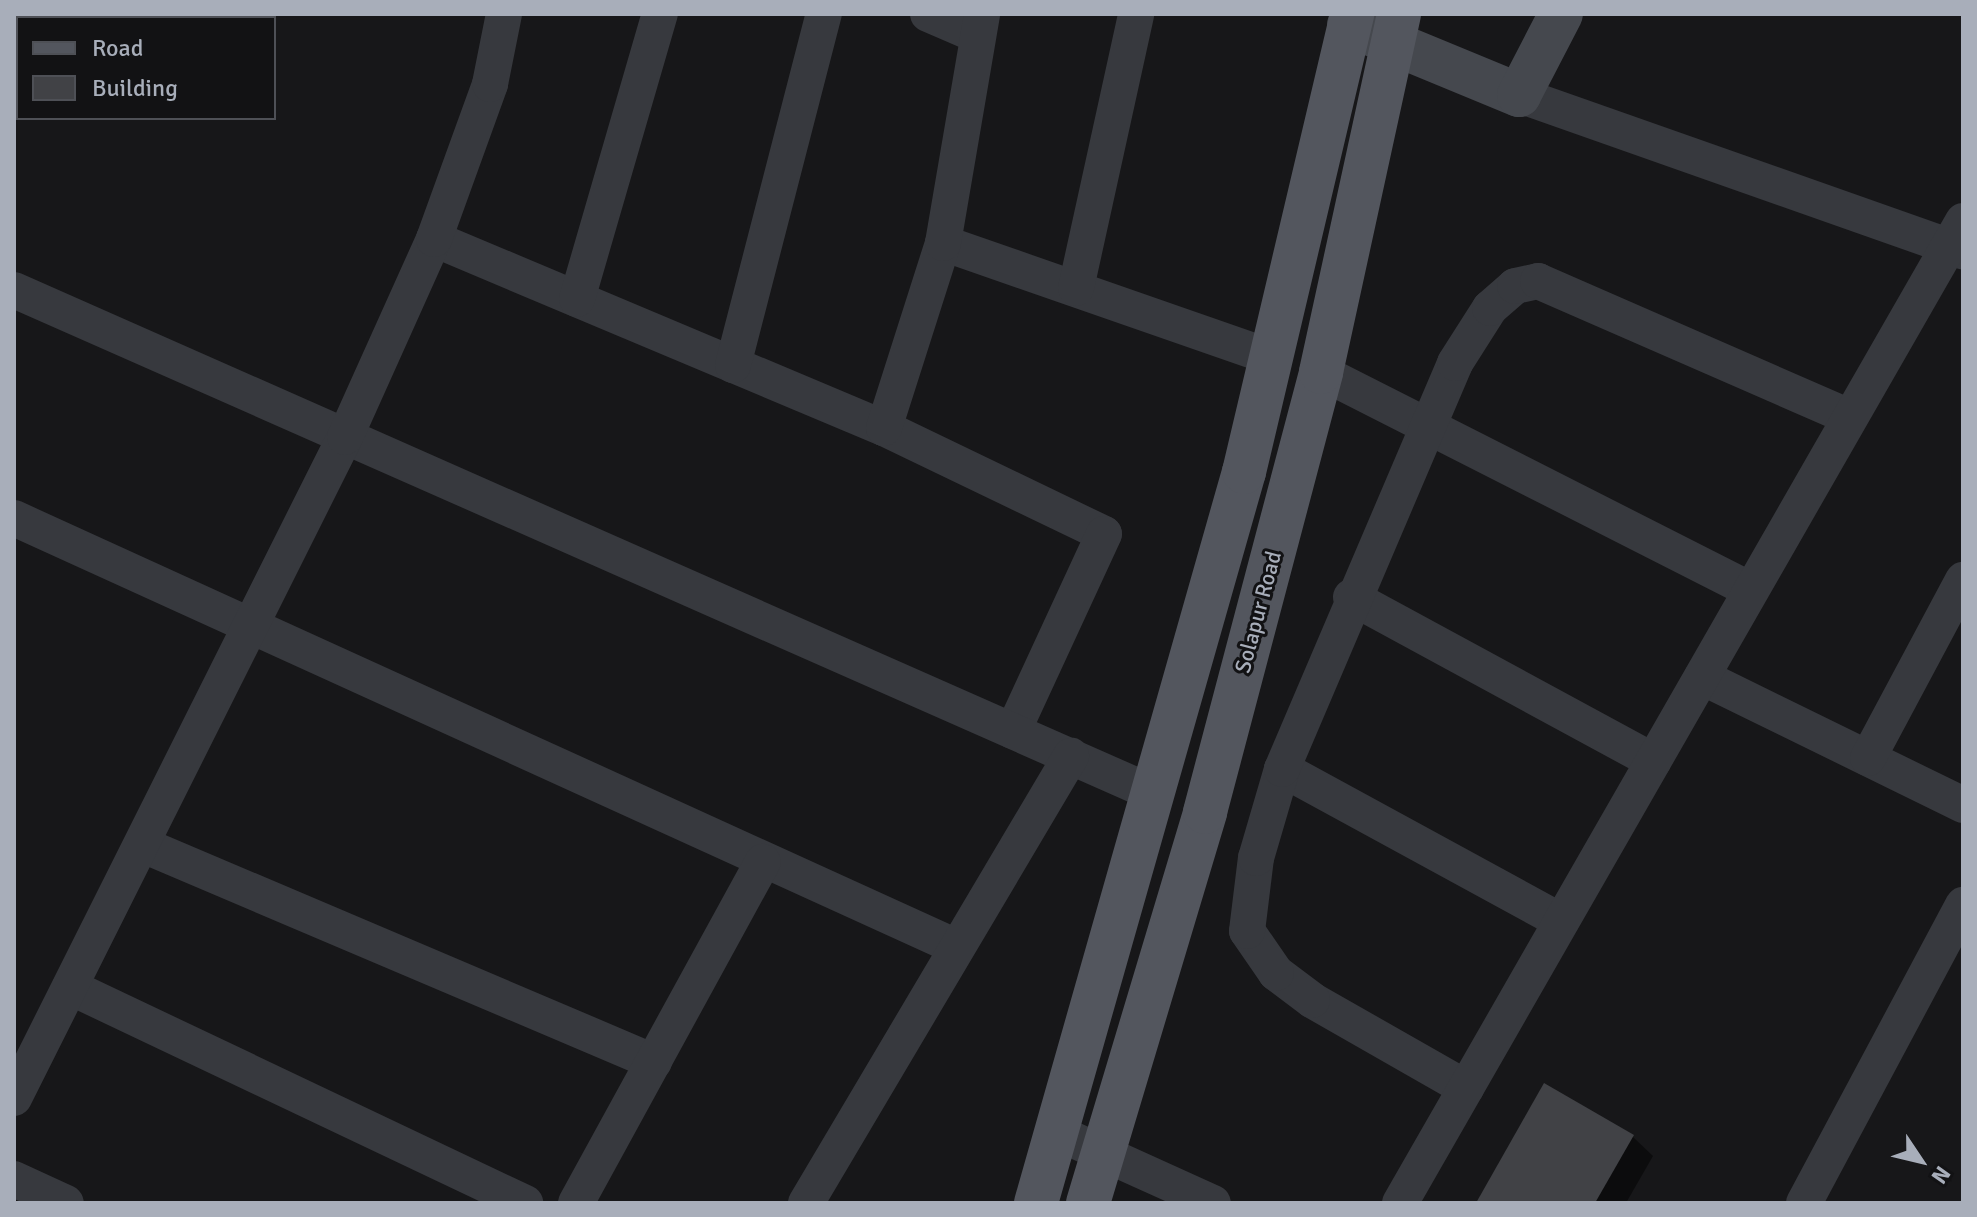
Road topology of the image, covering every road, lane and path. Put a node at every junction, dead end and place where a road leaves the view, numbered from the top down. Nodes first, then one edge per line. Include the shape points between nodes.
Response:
1 (504, 14) edge
2 (660, 14) edge
3 (824, 14) edge
4 (928, 14) edge
5 (1136, 14) edge
6 (1561, 14) edge
7 (1350, 20) edge
8 (980, 25) edge
9 (1395, 29) edge
10 (1519, 95) junction
11 (434, 239) junction
12 (1958, 240) edge
13 (943, 243) junction
14 (1076, 288) junction
15 (14, 290) edge
16 (577, 299) junction
17 (1271, 357) junction
18 (733, 365) junction
19 (1321, 372) junction
20 (1850, 417) junction
21 (1430, 425) junction
22 (884, 428) junction
23 (345, 437) junction
24 (14, 518) edge
25 (1963, 580) edge
26 (1751, 590) junction
27 (1351, 597) junction
28 (251, 623) junction
29 (1702, 677) junction
30 (1013, 731) junction
31 (1071, 756) junction
32 (1868, 758) junction
33 (1653, 761) junction
34 (1282, 769) junction
35 (1153, 793) junction
36 (1963, 805) edge
37 (143, 845) junction
38 (763, 862) junction
39 (1963, 905) edge
40 (1561, 921) junction
41 (952, 945) junction
42 (70, 987) junction
43 (654, 1062) junction
44 (1466, 1088) junction
45 (14, 1098) edge
46 (1056, 1132) junction
47 (1104, 1150) junction
48 (14, 1179) edge
49 (66, 1203) edge
50 (525, 1203) edge
51 (576, 1203) edge
52 (806, 1203) edge
53 (1036, 1203) edge
54 (1088, 1203) edge
55 (1213, 1203) edge
56 (1400, 1203) edge
57 (1804, 1203) edge

1 - 11 street via 490,84
2 - 16 street
3 - 18 street
4 - 8 street
5 - 14 street
6 - 10 street
7 - 9 street
7 - 17 main road
8 - 13 street
9 - 10 street
9 - 19 main road, Solapur Road
10 - 12 street
11 - 16 street
11 - 23 street
12 - 20 street
13 - 14 street
13 - 22 street
14 - 17 street
15 - 23 street
16 - 18 street
17 - 35 main road
18 - 22 street
19 - 21 street
19 - 47 main road, Solapur Road via 1205,812
20 - 21 street via 1538,281 1515,286 1490,308 1455,363
20 - 26 street
21 - 26 street
21 - 27 street
22 - 30 street via 1104,534
23 - 28 street
23 - 30 street
24 - 28 street
25 - 32 street
26 - 29 street
27 - 33 street
27 - 34 street
28 - 37 street
28 - 38 street
29 - 32 street
29 - 33 street
30 - 31 street
31 - 35 street
31 - 41 street
32 - 36 street
33 - 40 street
34 - 40 street
34 - 44 street via 1249,902 1247,931 1257,951 1312,1000
35 - 46 main road
37 - 42 street
37 - 43 street
38 - 41 street
38 - 43 street
39 - 57 street
40 - 44 street
41 - 52 street
42 - 45 street
42 - 50 street
43 - 51 street
44 - 56 street
46 - 47 street
46 - 53 main road
47 - 54 main road, Solapur Road
47 - 55 street
48 - 49 street

